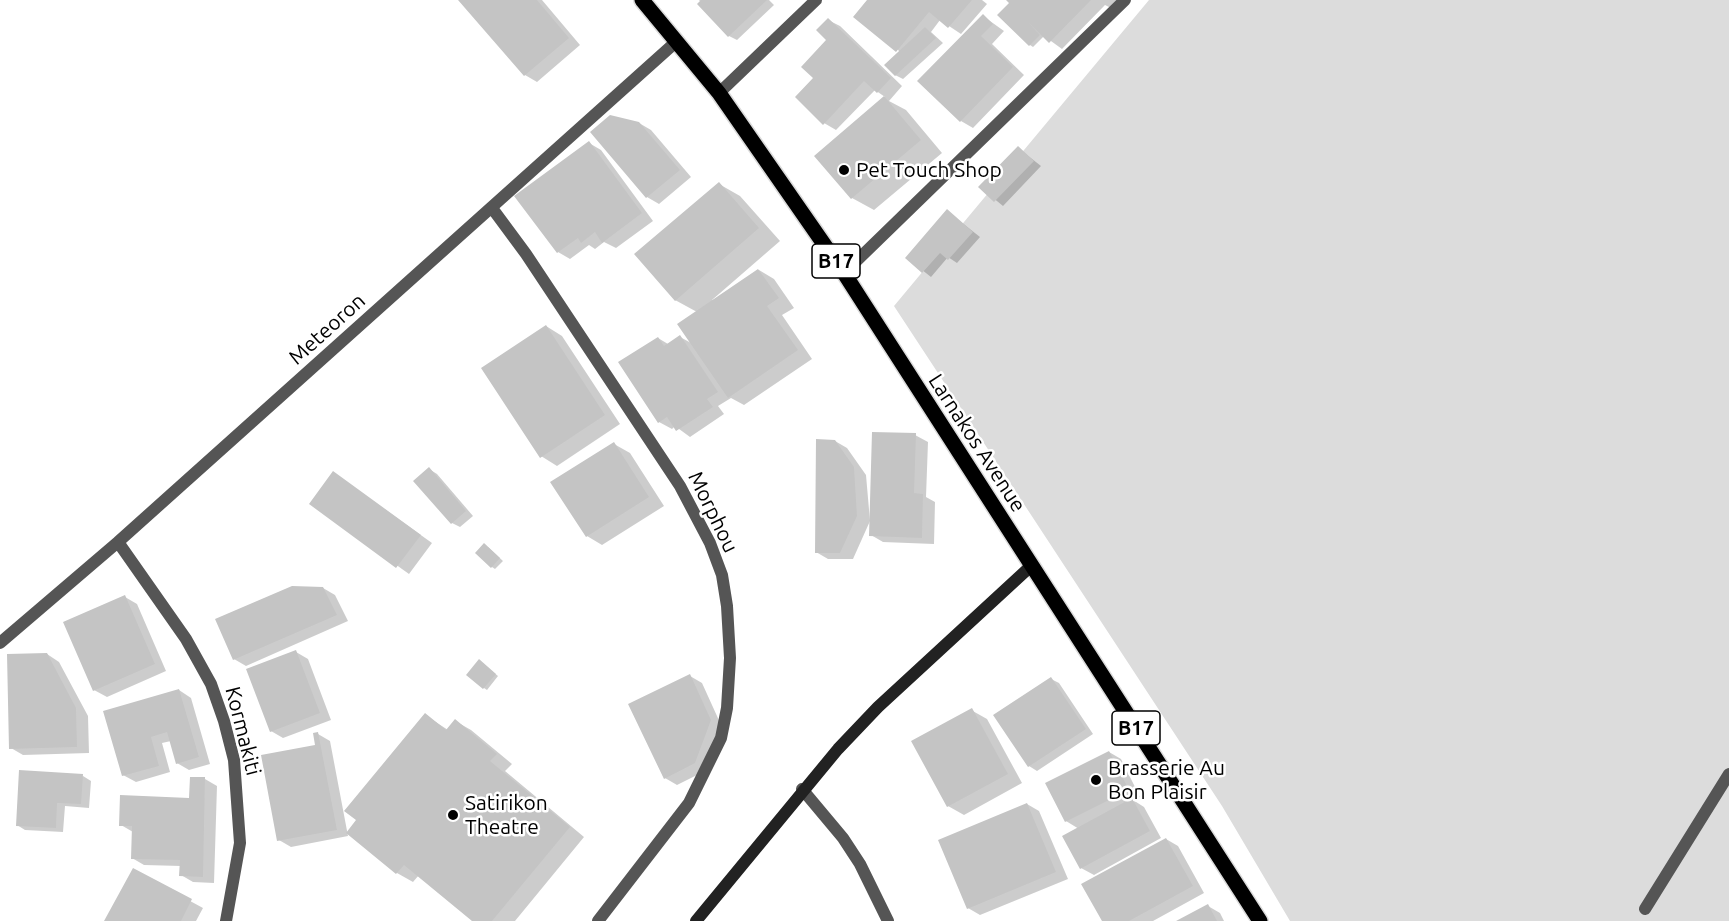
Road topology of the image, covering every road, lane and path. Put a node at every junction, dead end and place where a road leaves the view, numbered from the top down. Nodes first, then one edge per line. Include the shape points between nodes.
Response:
1 (642, 0) edge
2 (816, 0) edge
3 (1125, 0) edge
4 (677, 41) junction
5 (719, 93) junction
6 (492, 208) junction
7 (844, 273) junction
8 (118, 542) junction
9 (1031, 566) junction
10 (0, 643) edge
11 (1729, 774) edge
12 (802, 789) junction
13 (1645, 909) dead end
14 (226, 921) edge
15 (598, 921) edge
16 (696, 921) edge
17 (888, 921) edge
18 (1260, 921) edge

1 - 4 main road, Larnakos Avenue / B17
2 - 5 street
3 - 7 street
4 - 5 main road, Larnakos Avenue / B17
4 - 6 street, Meteoron
5 - 7 main road, Larnakos Avenue / B17
6 - 8 street, Meteoron
6 - 15 street, Morphou via 680,486 710,543 722,575 727,606 730,658 721,738 689,803
7 - 9 main road, Larnakos Avenue / B17
8 - 10 street, Meteoron
8 - 14 street, Kormakiti via 186,639 212,684 224,721 234,760 240,843
9 - 12 street via 878,707
9 - 18 main road, Larnakos Avenue / B17
11 - 13 street
12 - 16 street
12 - 17 street via 860,864

